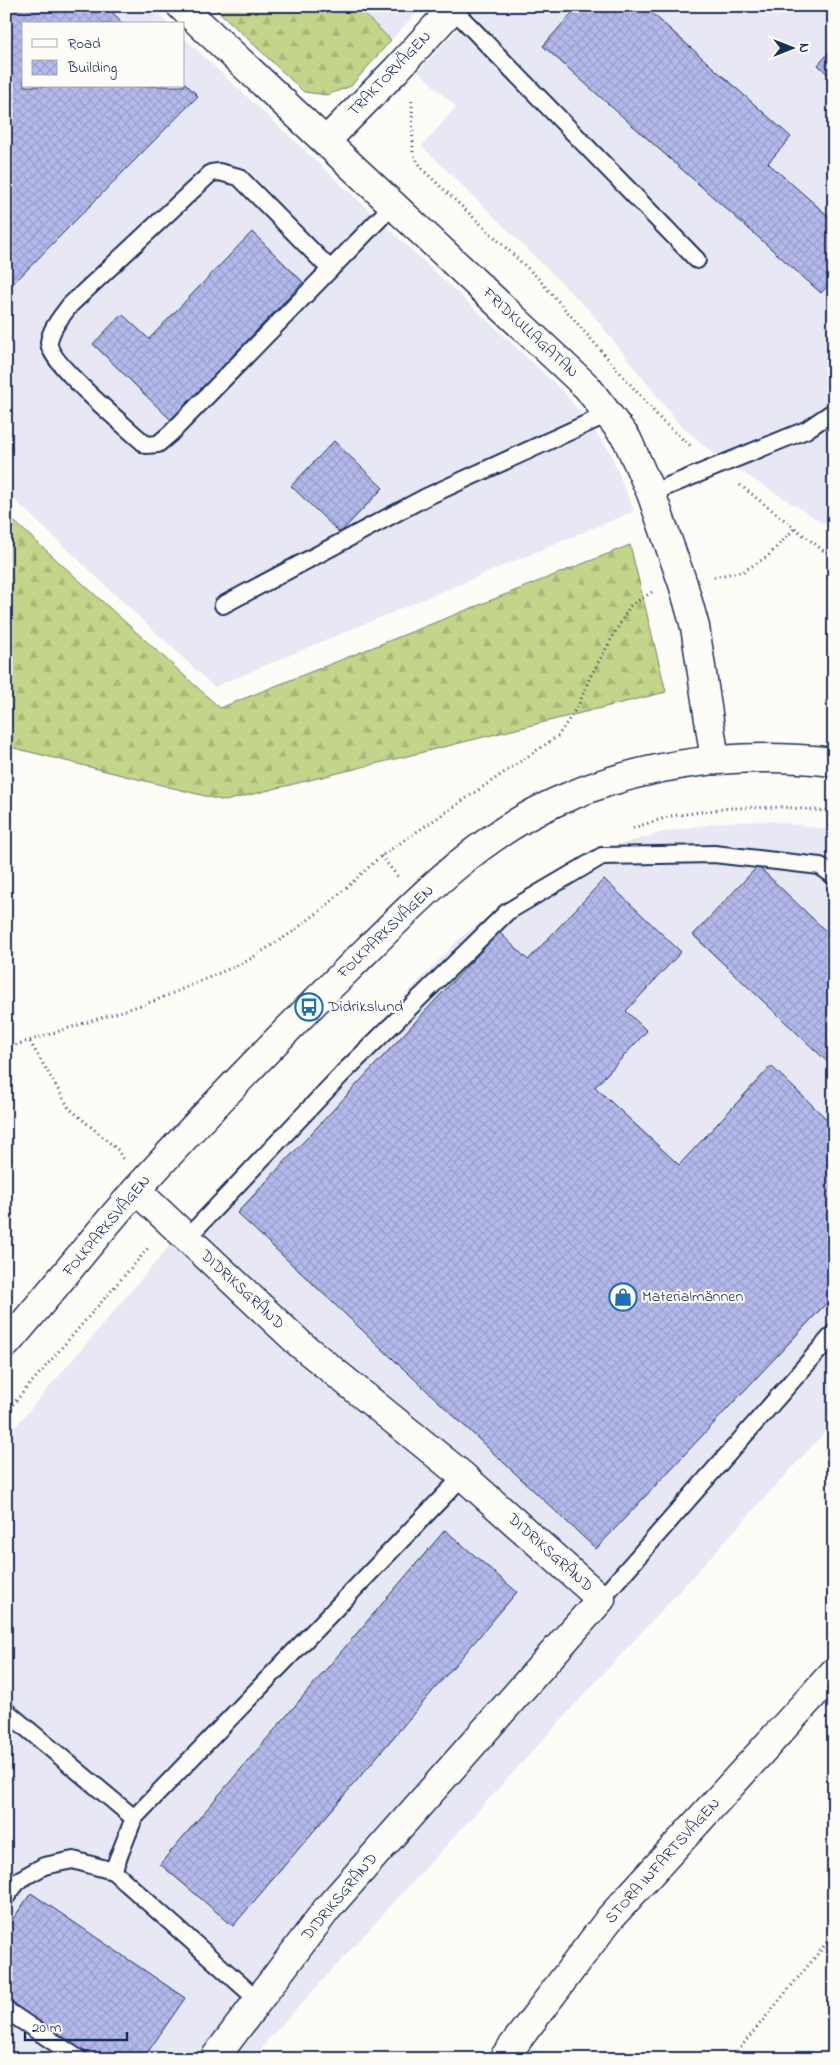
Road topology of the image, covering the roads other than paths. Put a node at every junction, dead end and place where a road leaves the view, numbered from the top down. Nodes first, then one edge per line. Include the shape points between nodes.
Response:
1 (181, 6) edge
2 (452, 7) edge
3 (325, 142) junction
4 (392, 205) junction
5 (697, 260) dead end
6 (330, 269) junction
7 (834, 411) edge
8 (608, 414) junction
9 (651, 492) junction
10 (223, 605) dead end
11 (715, 760) junction
12 (834, 762) edge
13 (834, 876) edge
14 (136, 1190) junction
15 (187, 1238) junction
16 (834, 1333) edge
17 (6, 1344) edge
18 (463, 1476) junction
19 (601, 1599) junction
20 (834, 1672) edge
21 (6, 1711) edge
22 (134, 1818) junction
23 (113, 1872) junction
24 (6, 1897) edge
25 (258, 2000) junction
26 (6, 2010) edge
27 (78, 2059) edge
28 (214, 2059) edge
29 (503, 2059) edge

1 - 3 street, FRIDKULLAGATAN
2 - 3 street, TRAKTORVÄGEN
2 - 5 lane
3 - 4 street, FRIDKULLAGATAN
4 - 6 lane
4 - 8 street, FRIDKULLAGATAN via 587,387
6 - 6 lane via 158,444 146,445 80,385 52,354 49,343 52,334 70,305 211,173 239,177
7 - 9 lane via 806,430
8 - 9 street, FRIDKULLAGATAN via 627,439
8 - 10 lane via 426,497
9 - 11 street, FRIDKULLAGATAN via 695,627
11 - 12 street, FOLKPARKSVÄGEN via 790,757
11 - 14 street, FOLKPARKSVÄGEN via 652,769 600,784 515,823 461,861 416,900 309,1007
13 - 15 lane via 820,866 714,854 602,856 507,912 342,1074
14 - 15 street, DIDRIKSGRÄND
14 - 17 street, FOLKPARKSVÄGEN
15 - 18 street, DIDRIKSGRÄND via 300,1344
16 - 19 lane
18 - 19 street, DIDRIKSGRÄND
18 - 22 lane
19 - 25 street, DIDRIKSGRÄND via 327,1909
20 - 29 street, STORA INFARTSVÄGEN via 610,1918
21 - 22 lane
22 - 23 lane
23 - 24 lane via 73,1860 44,1866 19,1880
23 - 25 lane
25 - 28 street, DIDRIKSGRÄND
26 - 27 lane

